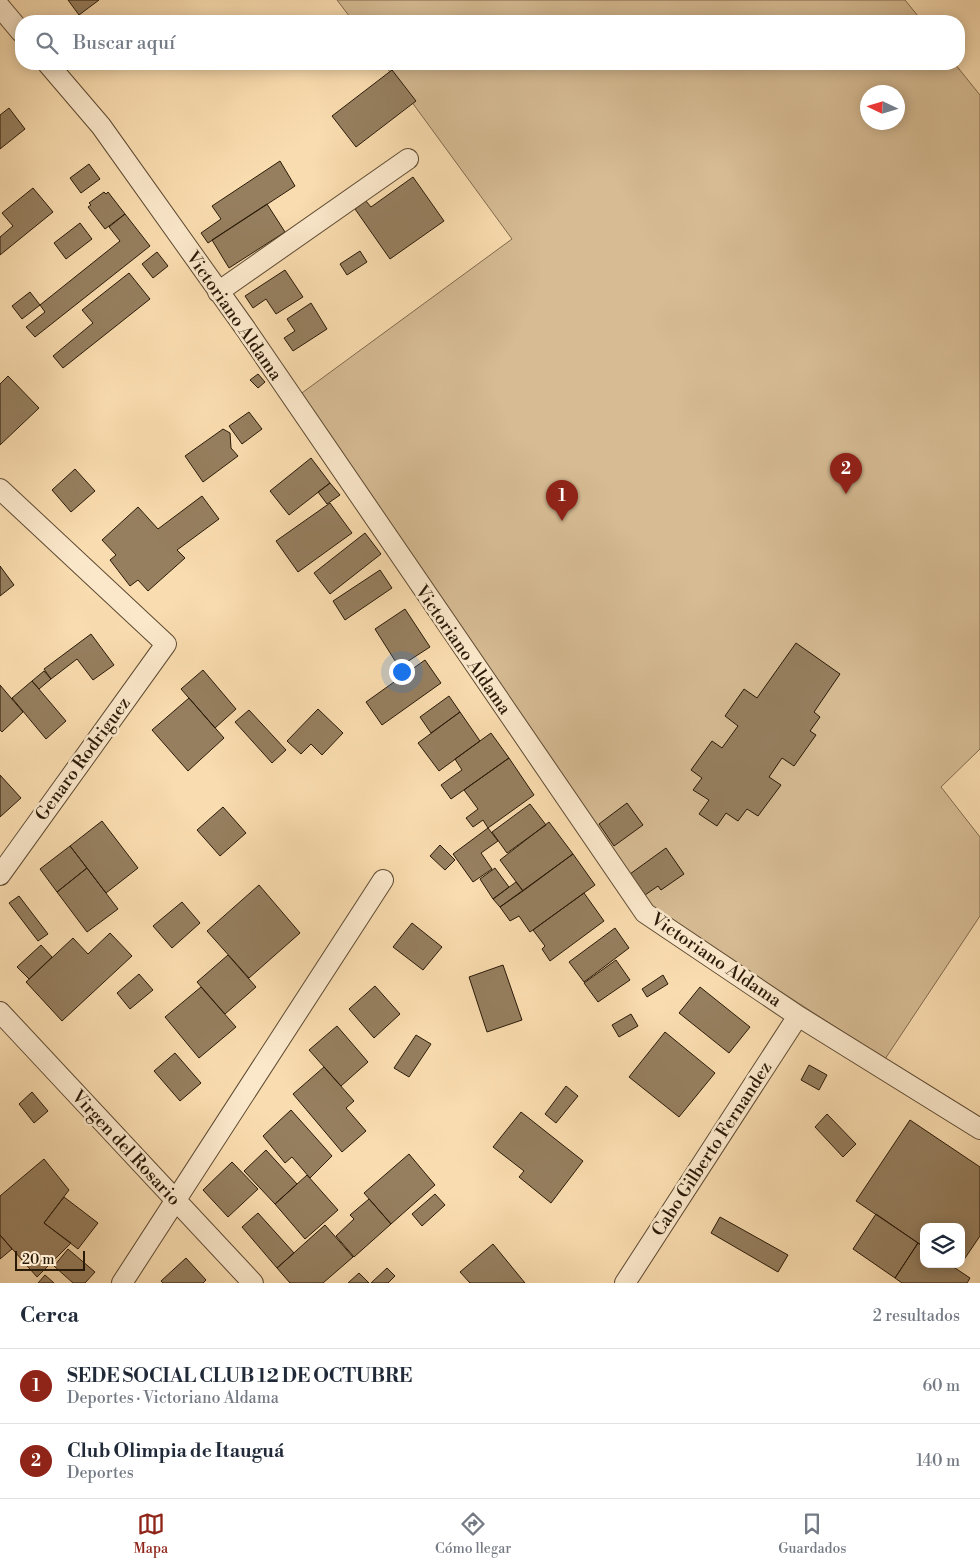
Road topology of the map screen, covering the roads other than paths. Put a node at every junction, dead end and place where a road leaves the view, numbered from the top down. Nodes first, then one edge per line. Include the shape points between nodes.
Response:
1 (0, 7) edge
2 (15, 25) edge
3 (53, 70) edge
4 (408, 159) dead end
5 (218, 292) junction
6 (0, 489) edge
7 (0, 875) edge
8 (383, 880) dead end
9 (0, 1012) edge
10 (798, 1016) junction
11 (980, 1129) edge
12 (175, 1201) junction
13 (122, 1283) edge
14 (253, 1283) edge
15 (625, 1283) edge

1 - 2 street
3 - 5 street, Victoriano Aldama via 101,126
4 - 5 street
5 - 10 street, Victoriano Aldama via 645,913
6 - 7 street, Genaro Rodriguez via 166,644
8 - 12 street
9 - 12 street, Virgen del Rosario
10 - 11 street, Victoriano Aldama
10 - 15 street, Cabo Gilberto Fernandez
12 - 13 street
12 - 14 street, Virgen del Rosario

